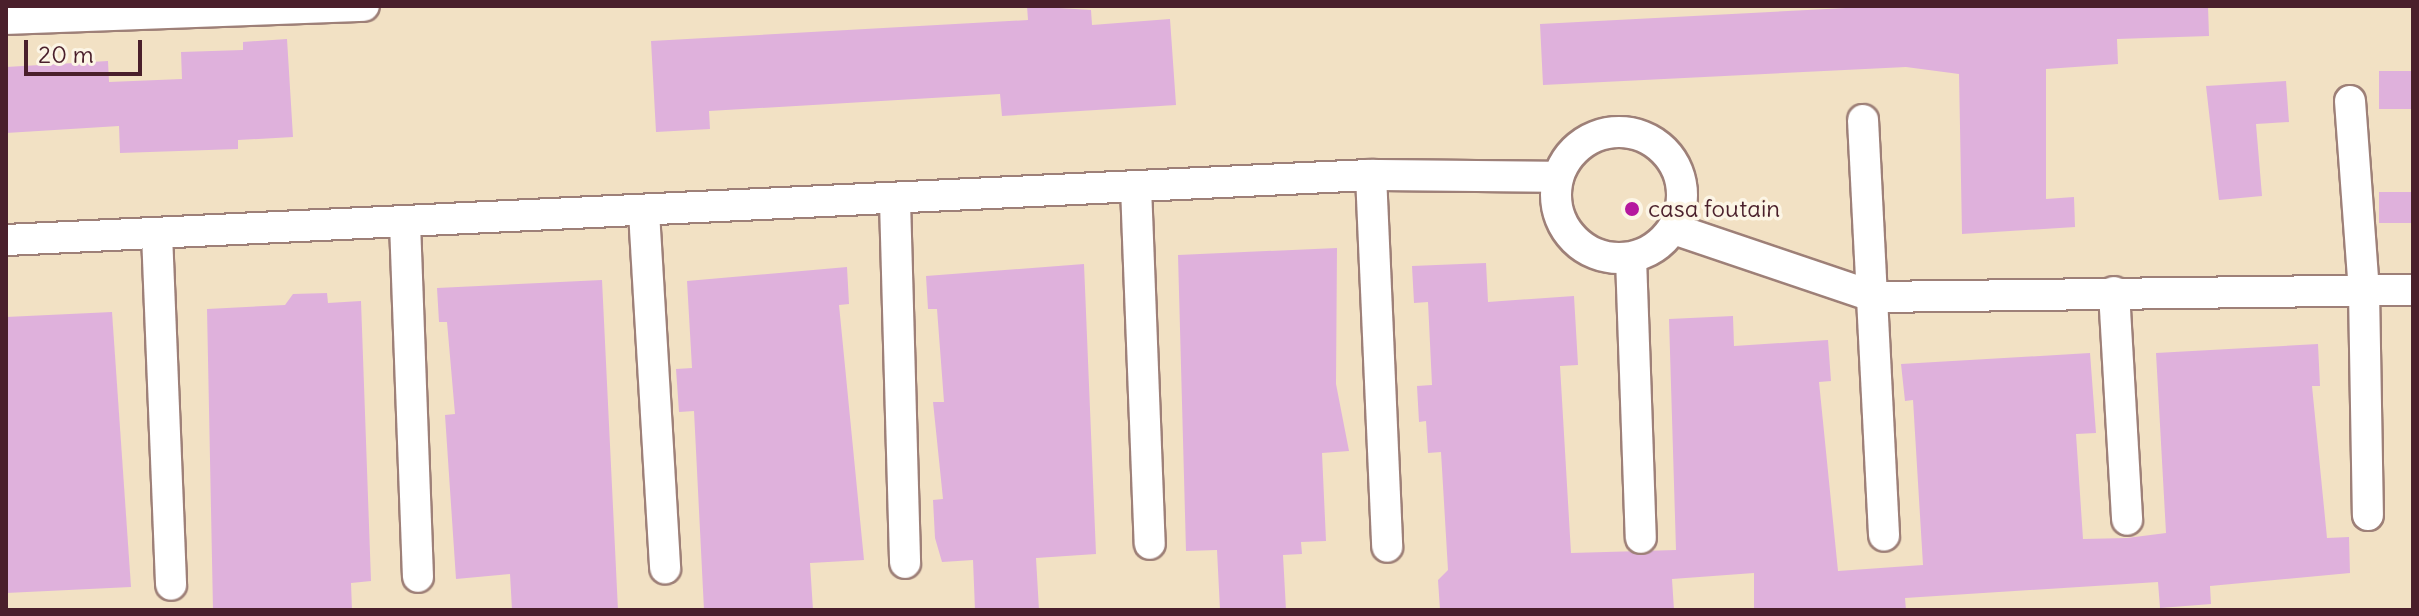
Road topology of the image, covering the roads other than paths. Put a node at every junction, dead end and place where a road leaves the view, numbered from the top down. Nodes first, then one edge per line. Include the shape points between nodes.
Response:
1 (364, 6) edge
2 (6, 19) edge
3 (2350, 101) dead end
4 (1863, 120) dead end
5 (1371, 175) junction
6 (1558, 177) junction
7 (1136, 187) junction
8 (895, 201) junction
9 (644, 212) junction
10 (405, 223) junction
11 (1674, 229) junction
12 (157, 234) junction
13 (6, 240) edge
14 (1631, 258) junction
15 (2413, 290) edge
16 (2364, 291) junction
17 (2114, 292) junction
18 (1875, 297) junction
19 (2368, 515) dead end
20 (2127, 520) dead end
21 (1884, 535) dead end
22 (1641, 538) dead end
23 (1150, 544) dead end
24 (1387, 547) dead end
25 (905, 563) dead end
26 (665, 568) dead end
27 (418, 577) dead end
28 (171, 585) dead end

1 - 2 street
3 - 16 street
4 - 18 street
5 - 6 street
5 - 7 street
5 - 24 street
6 - 11 street via 1583,142 1603,133 1645,137 1676,166 1682,187
6 - 14 street via 1560,220 1572,238 1599,255
7 - 8 street
7 - 23 street
8 - 9 street
8 - 25 street
9 - 10 street
9 - 26 street
10 - 12 street
10 - 27 street
11 - 14 street
11 - 18 street
12 - 13 street
12 - 28 street
14 - 22 street
15 - 16 street
16 - 17 street
16 - 19 street
17 - 18 street
17 - 20 street
18 - 21 street

